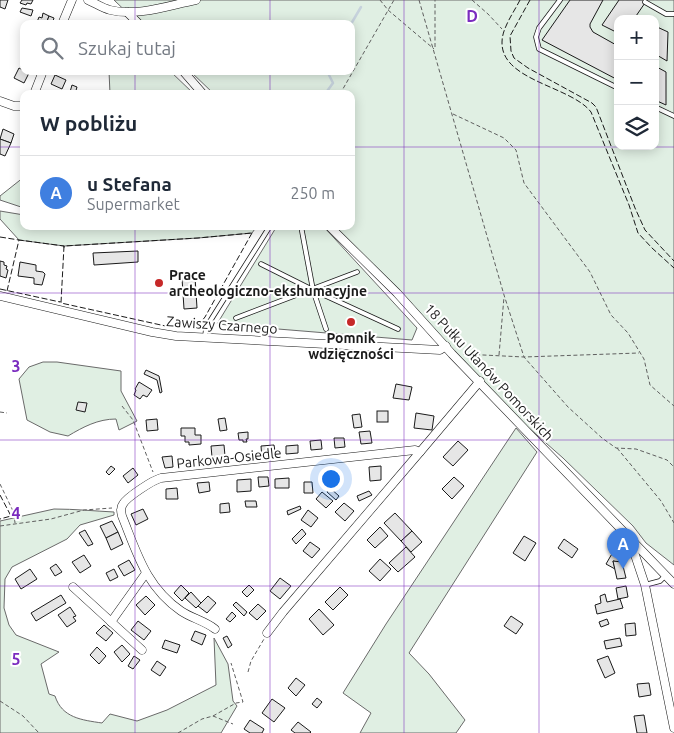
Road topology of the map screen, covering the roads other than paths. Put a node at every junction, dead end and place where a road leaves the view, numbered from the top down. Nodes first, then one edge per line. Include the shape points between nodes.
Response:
1 (72, 0) edge
2 (88, 0) edge
3 (196, 0) edge
4 (560, 0) edge
5 (645, 2) dead end
6 (128, 12) junction
7 (674, 15) edge
8 (64, 20) edge
9 (136, 20) edge
10 (41, 75) edge
11 (186, 75) edge
12 (614, 86) edge
13 (36, 90) edge
14 (200, 90) edge
15 (0, 100) edge
16 (20, 106) edge
17 (659, 109) edge
18 (674, 116) edge
19 (267, 230) edge
20 (302, 230) edge
21 (333, 230) edge
22 (261, 264) dead end
23 (357, 272) dead end
24 (313, 290) junction
25 (0, 296) edge
26 (236, 318) dead end
27 (326, 329) dead end
28 (398, 329) dead end
29 (205, 337) junction
30 (446, 346) junction
31 (480, 381) junction
32 (420, 452) junction
33 (628, 537) junction
34 (146, 573) junction
35 (665, 576) junction
36 (674, 584) edge
37 (645, 585) junction
38 (73, 587) dead end
39 (112, 622) junction
40 (215, 629) dead end
41 (267, 633) road end
42 (142, 650) dead end
43 (674, 728) edge

1 - 8 street
2 - 6 street via 110,10
3 - 6 street
4 - 12 lane via 539,28 536,37 539,49
5 - 7 lane
6 - 9 street
10 - 13 street
11 - 14 street
15 - 16 street
17 - 18 lane
19 - 29 lane via 206,328
20 - 24 lane
21 - 30 street, 18 Pułku Ułanów Pomorskich
22 - 24 lane
23 - 24 lane
24 - 26 lane
24 - 27 lane
24 - 28 lane
25 - 29 street, Zawiszy Czarnego via 152,332
29 - 30 street, Zawiszy Czarnego via 440,350
30 - 31 street, 18 Pułku Ułanów Pomorskich
31 - 32 street
31 - 33 street, 18 Pułku Ułanów Pomorskich
32 - 34 street, Parkowa-Osiedle via 156,479 123,503 121,511
32 - 41 street
33 - 35 street, 18 Pułku Ułanów Pomorskich
33 - 37 street
34 - 39 street
34 - 40 street via 172,604
35 - 36 street, 18 Pułku Ułanów Pomorskich
35 - 37 lane
37 - 43 street
38 - 39 street
39 - 42 street

